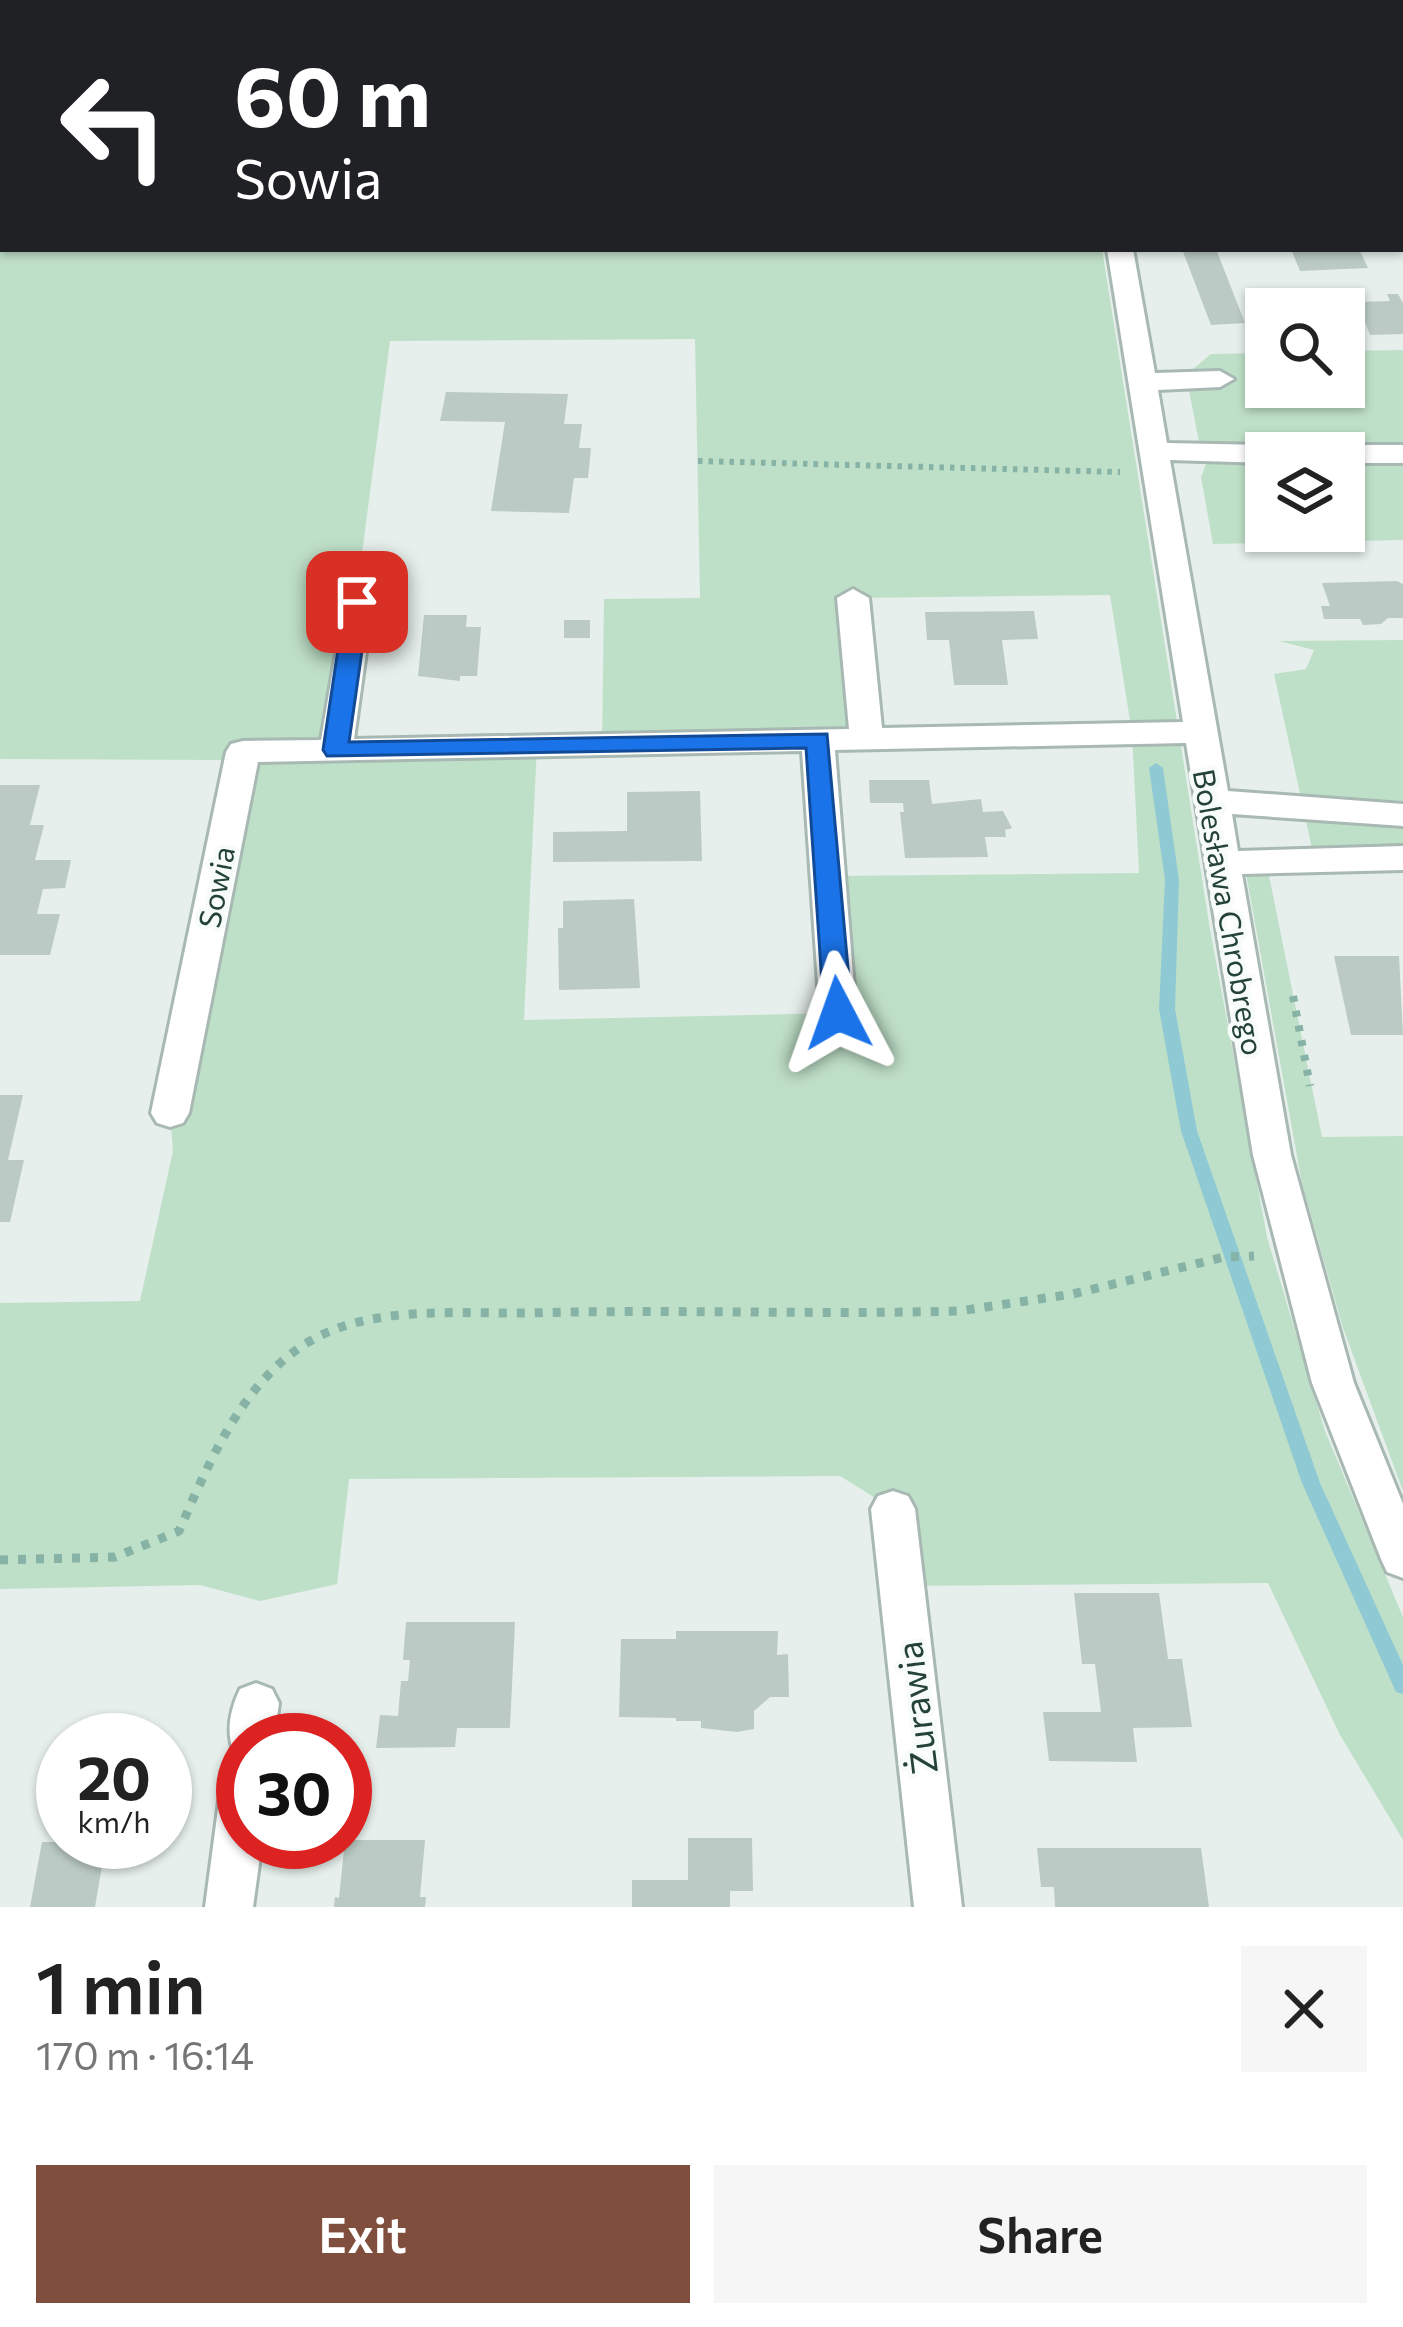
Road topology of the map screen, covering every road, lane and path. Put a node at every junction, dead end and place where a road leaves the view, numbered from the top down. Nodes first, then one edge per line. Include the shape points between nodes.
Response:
1 (1120, 252) edge
2 (1220, 379) dead end
3 (1140, 382) junction
4 (1365, 454) edge
5 (1403, 454) edge
6 (1245, 456) edge
7 (698, 461) dead end
8 (1155, 463) junction
9 (853, 598) dead end
10 (357, 602) dead end
11 (1200, 732) junction
12 (867, 739) junction
13 (818, 740) junction
14 (336, 750) junction
15 (1211, 802) junction
16 (1403, 814) edge
17 (1403, 858) edge
18 (1220, 862) junction
19 (838, 1013) dead end
20 (170, 1113) dead end
21 (1296, 1253) junction
22 (893, 1508) dead end
23 (1403, 1559) edge
24 (0, 1560) edge
25 (234, 1869) edge
26 (229, 1907) edge
27 (938, 1907) edge

1 - 3 street, Bolesława Chrobrego
2 - 3 street
3 - 8 street, Bolesława Chrobrego
4 - 5 street
6 - 8 street
7 - 8 path
8 - 11 street, Bolesława Chrobrego
9 - 12 street
10 - 14 street
11 - 12 street, Sowia
11 - 15 street, Bolesława Chrobrego
12 - 13 street, Sowia
13 - 14 street, Sowia
13 - 19 street
14 - 20 street, Sowia via 243,752
15 - 16 street
15 - 18 street, Bolesława Chrobrego
17 - 18 street
18 - 21 street, Bolesława Chrobrego
21 - 23 street, Bolesława Chrobrego via 1334,1383
21 - 24 path via 1224,1257 1021,1305 924,1312 628,1309 430,1316 336,1329 269,1370 215,1449 179,1531 115,1557
22 - 27 street, Żurawia
25 - 26 street

